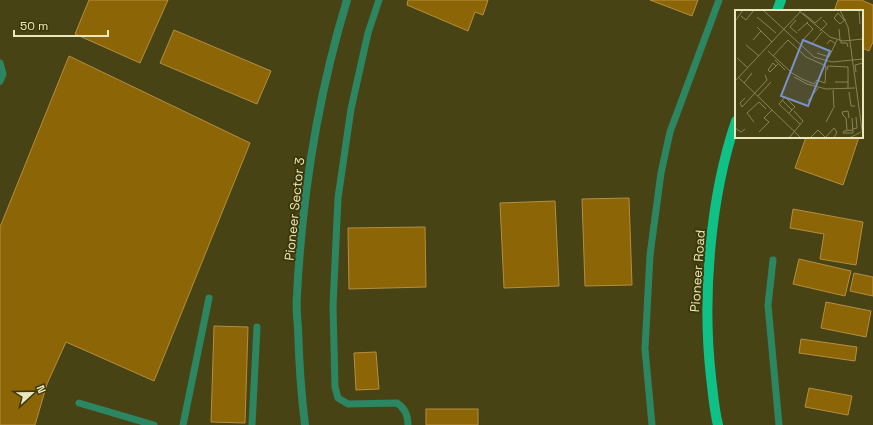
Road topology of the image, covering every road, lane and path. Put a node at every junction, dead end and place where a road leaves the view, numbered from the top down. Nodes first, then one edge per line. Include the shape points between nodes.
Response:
1 (348, 0) edge
2 (379, 0) edge
3 (719, 0) edge
4 (781, 0) edge
5 (777, 10) edge
6 (0, 63) edge
7 (0, 81) edge
8 (735, 125) edge
9 (773, 260) dead end
10 (209, 298) dead end
11 (257, 327) dead end
12 (78, 403) dead end
13 (154, 425) edge
14 (183, 425) edge
15 (252, 425) edge
16 (305, 425) edge
17 (408, 425) edge
18 (652, 425) edge
19 (718, 425) edge
20 (779, 425) edge

1 - 16 street, Pioneer Sector 3 via 336,38 307,183 297,296
2 - 17 lane via 368,33 351,109 338,198 333,306 335,387 338,398 348,404 397,403 406,412
3 - 18 lane via 670,132 661,173 650,256 645,349
4 - 5 main road
6 - 7 lane via 3,74
8 - 19 main road, Pioneer Road via 720,180 711,244 707,313
9 - 20 lane via 768,306
10 - 14 lane
11 - 15 lane
12 - 13 lane

